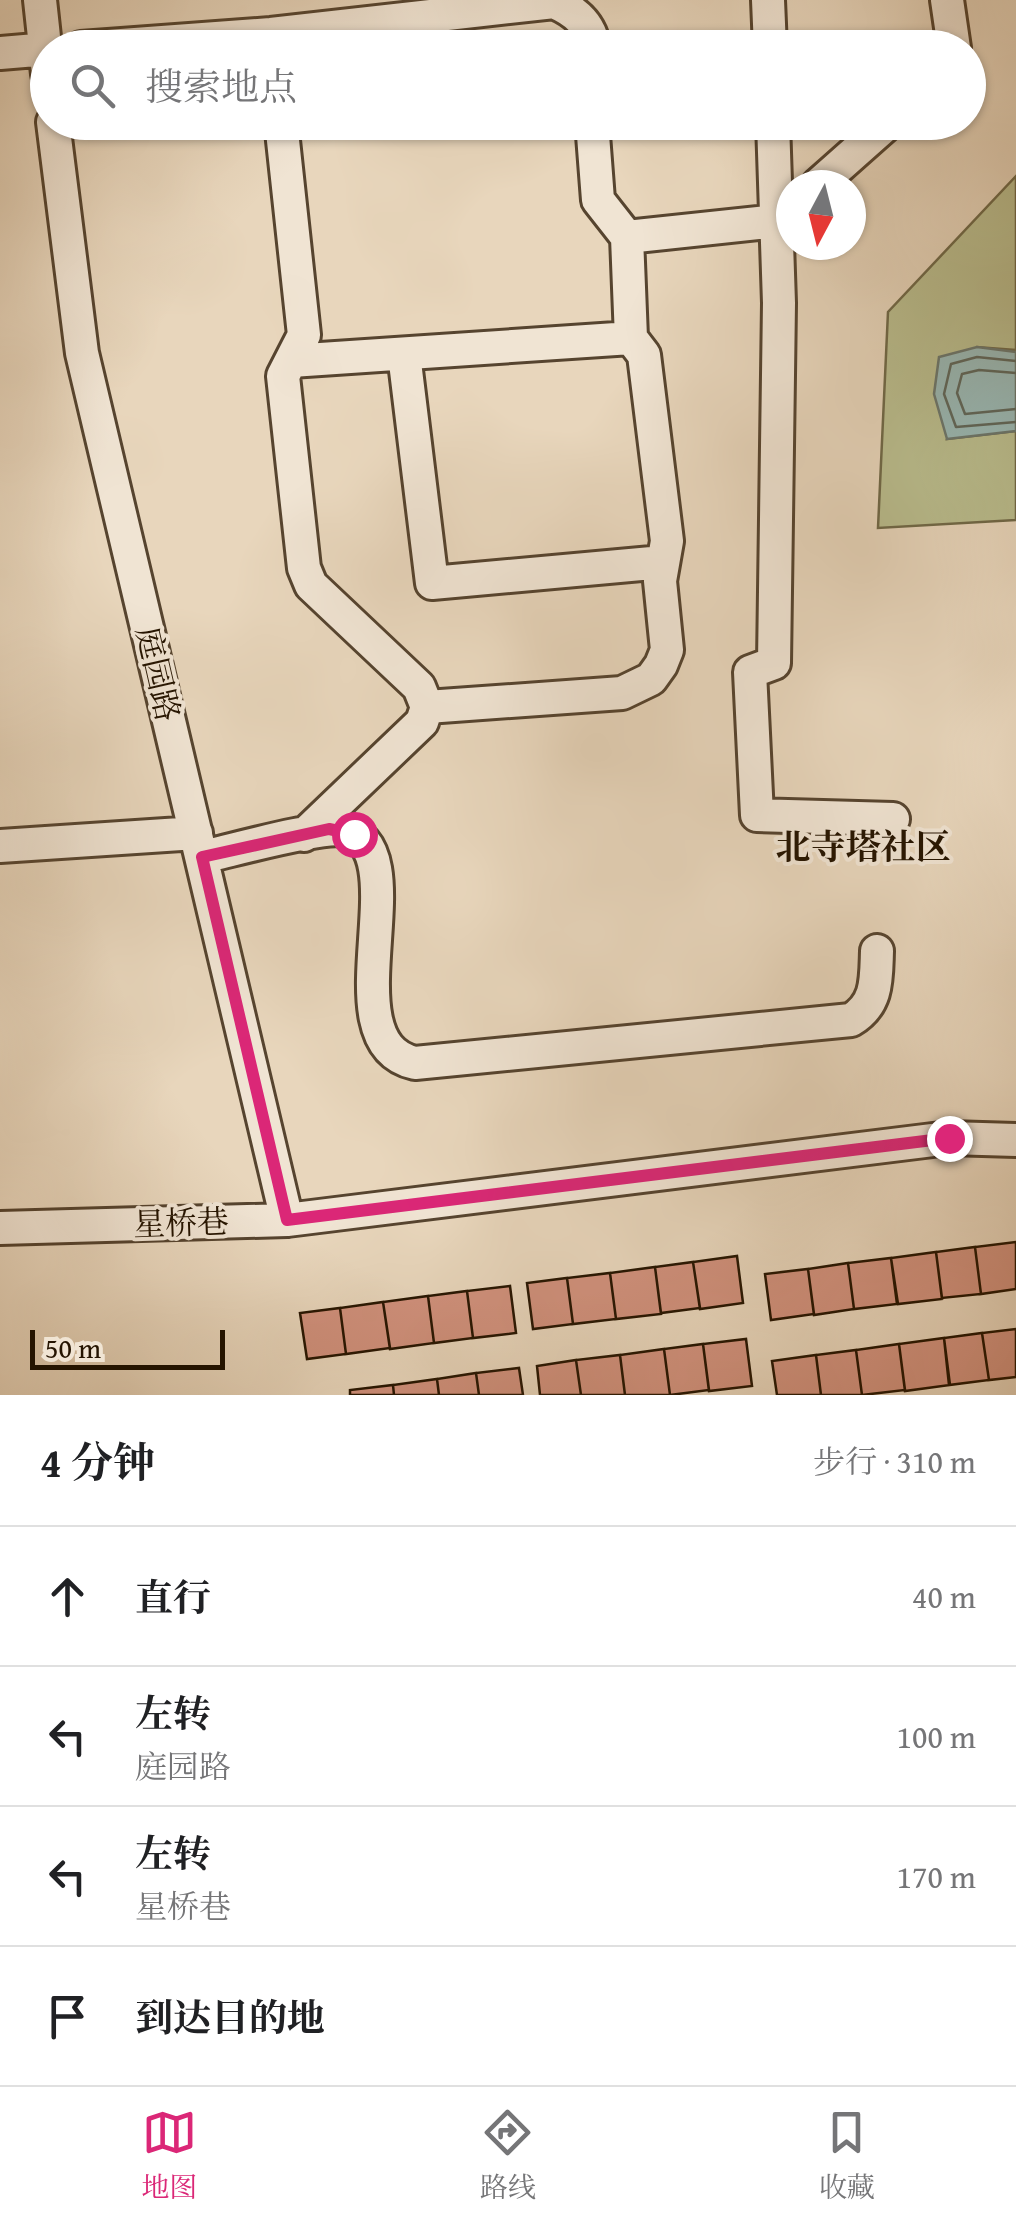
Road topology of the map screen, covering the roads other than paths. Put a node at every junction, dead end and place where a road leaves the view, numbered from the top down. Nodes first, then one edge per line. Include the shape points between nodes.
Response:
1 (40, 0) edge
2 (768, 0) edge
3 (946, 0) edge
4 (436, 8) edge
5 (43, 30) edge
6 (327, 30) edge
7 (587, 30) edge
8 (769, 30) edge
9 (951, 30) edge
10 (0, 53) edge
11 (30, 56) edge
12 (56, 140) edge
13 (283, 140) edge
14 (593, 140) edge
15 (774, 140) edge
16 (869, 140) edge
17 (778, 170) edge
18 (835, 170) edge
19 (776, 216) edge
20 (627, 237) junction
21 (781, 260) edge
22 (638, 347) junction
23 (404, 354) junction
24 (290, 361) junction
25 (663, 562) junction
26 (428, 708) junction
27 (894, 819) dead end
28 (304, 835) junction
29 (199, 845) junction
30 (0, 846) edge
31 (877, 951) dead end
32 (1016, 1140) edge
33 (287, 1220) junction
34 (0, 1228) edge

1 - 5 street
2 - 8 street
3 - 9 street
4 - 6 street
4 - 7 street via 554,2
10 - 11 street
12 - 29 street, 庭园路 via 82,353
13 - 24 street via 304,336
14 - 20 street via 598,200
15 - 17 street
16 - 18 street
19 - 20 street
20 - 22 street
21 - 27 street via 774,663 750,672 756,816
22 - 23 street
22 - 25 street via 667,541
23 - 24 street
23 - 25 street via 432,583
24 - 26 street via 283,376 304,568 311,585 419,687
25 - 26 street via 668,650 637,688
26 - 28 street via 422,722
28 - 29 street
28 - 31 street via 341,830 371,851 379,1029 391,1052 414,1063 851,1020 874,996
29 - 30 street
29 - 33 street, 庭园路
32 - 33 street, 星桥巷 via 949,1138
33 - 34 street, 星桥巷

